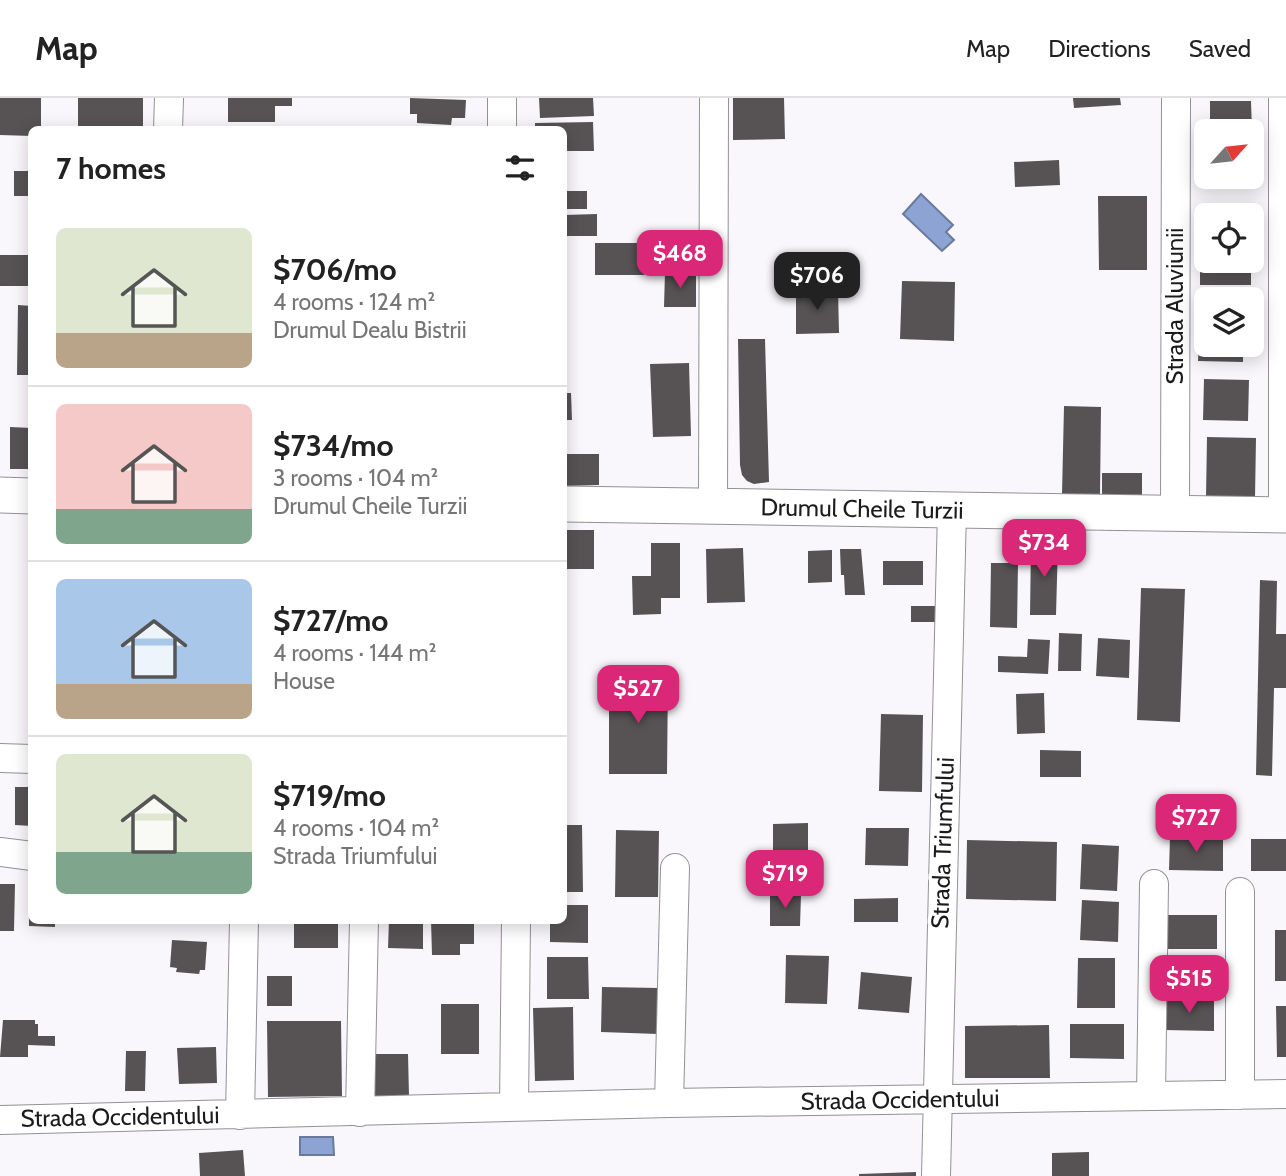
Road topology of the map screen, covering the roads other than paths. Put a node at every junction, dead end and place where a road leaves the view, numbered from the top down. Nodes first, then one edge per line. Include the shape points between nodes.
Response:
1 (169, 98) edge
2 (502, 98) edge
3 (713, 98) edge
4 (1176, 98) edge
5 (1283, 98) edge
6 (169, 126) edge
7 (502, 126) edge
8 (1285, 258) edge
9 (0, 495) edge
10 (28, 496) edge
11 (567, 504) edge
12 (713, 506) junction
13 (952, 510) junction
14 (1175, 514) junction
15 (1284, 515) edge
16 (0, 758) edge
17 (28, 759) edge
18 (0, 852) edge
19 (28, 856) edge
20 (675, 869) dead end
21 (1154, 884) dead end
22 (1240, 892) dead end
23 (244, 924) edge
24 (364, 924) edge
25 (516, 924) edge
26 (1286, 1094) edge
27 (1240, 1095) junction
28 (1151, 1096) junction
29 (937, 1099) junction
30 (669, 1104) junction
31 (513, 1107) junction
32 (360, 1112) junction
33 (240, 1115) junction
34 (0, 1120) edge
35 (936, 1176) edge

1 - 6 street
2 - 7 street
3 - 12 street
4 - 14 street, Strada Aluviunii
5 - 8 street
8 - 15 street
9 - 10 street
11 - 12 street, Drumul Cheile Turzii
12 - 13 street, Drumul Cheile Turzii
13 - 14 street, Drumul Cheile Turzii
13 - 29 street, Strada Triumfului
14 - 15 street, Drumul Cheile Turzii
16 - 17 street
18 - 19 street
20 - 30 street
21 - 28 street
22 - 27 street
23 - 33 street, Strada Occidentului
24 - 32 street
25 - 31 street
26 - 27 street, Strada Occidentului
27 - 28 street, Strada Occidentului
28 - 29 street, Strada Occidentului
29 - 30 street, Strada Occidentului
29 - 35 street, Strada Triumfului
30 - 31 street, Strada Occidentului
31 - 32 street, Strada Occidentului
32 - 33 street, Strada Occidentului
33 - 34 street, Strada Occidentului

